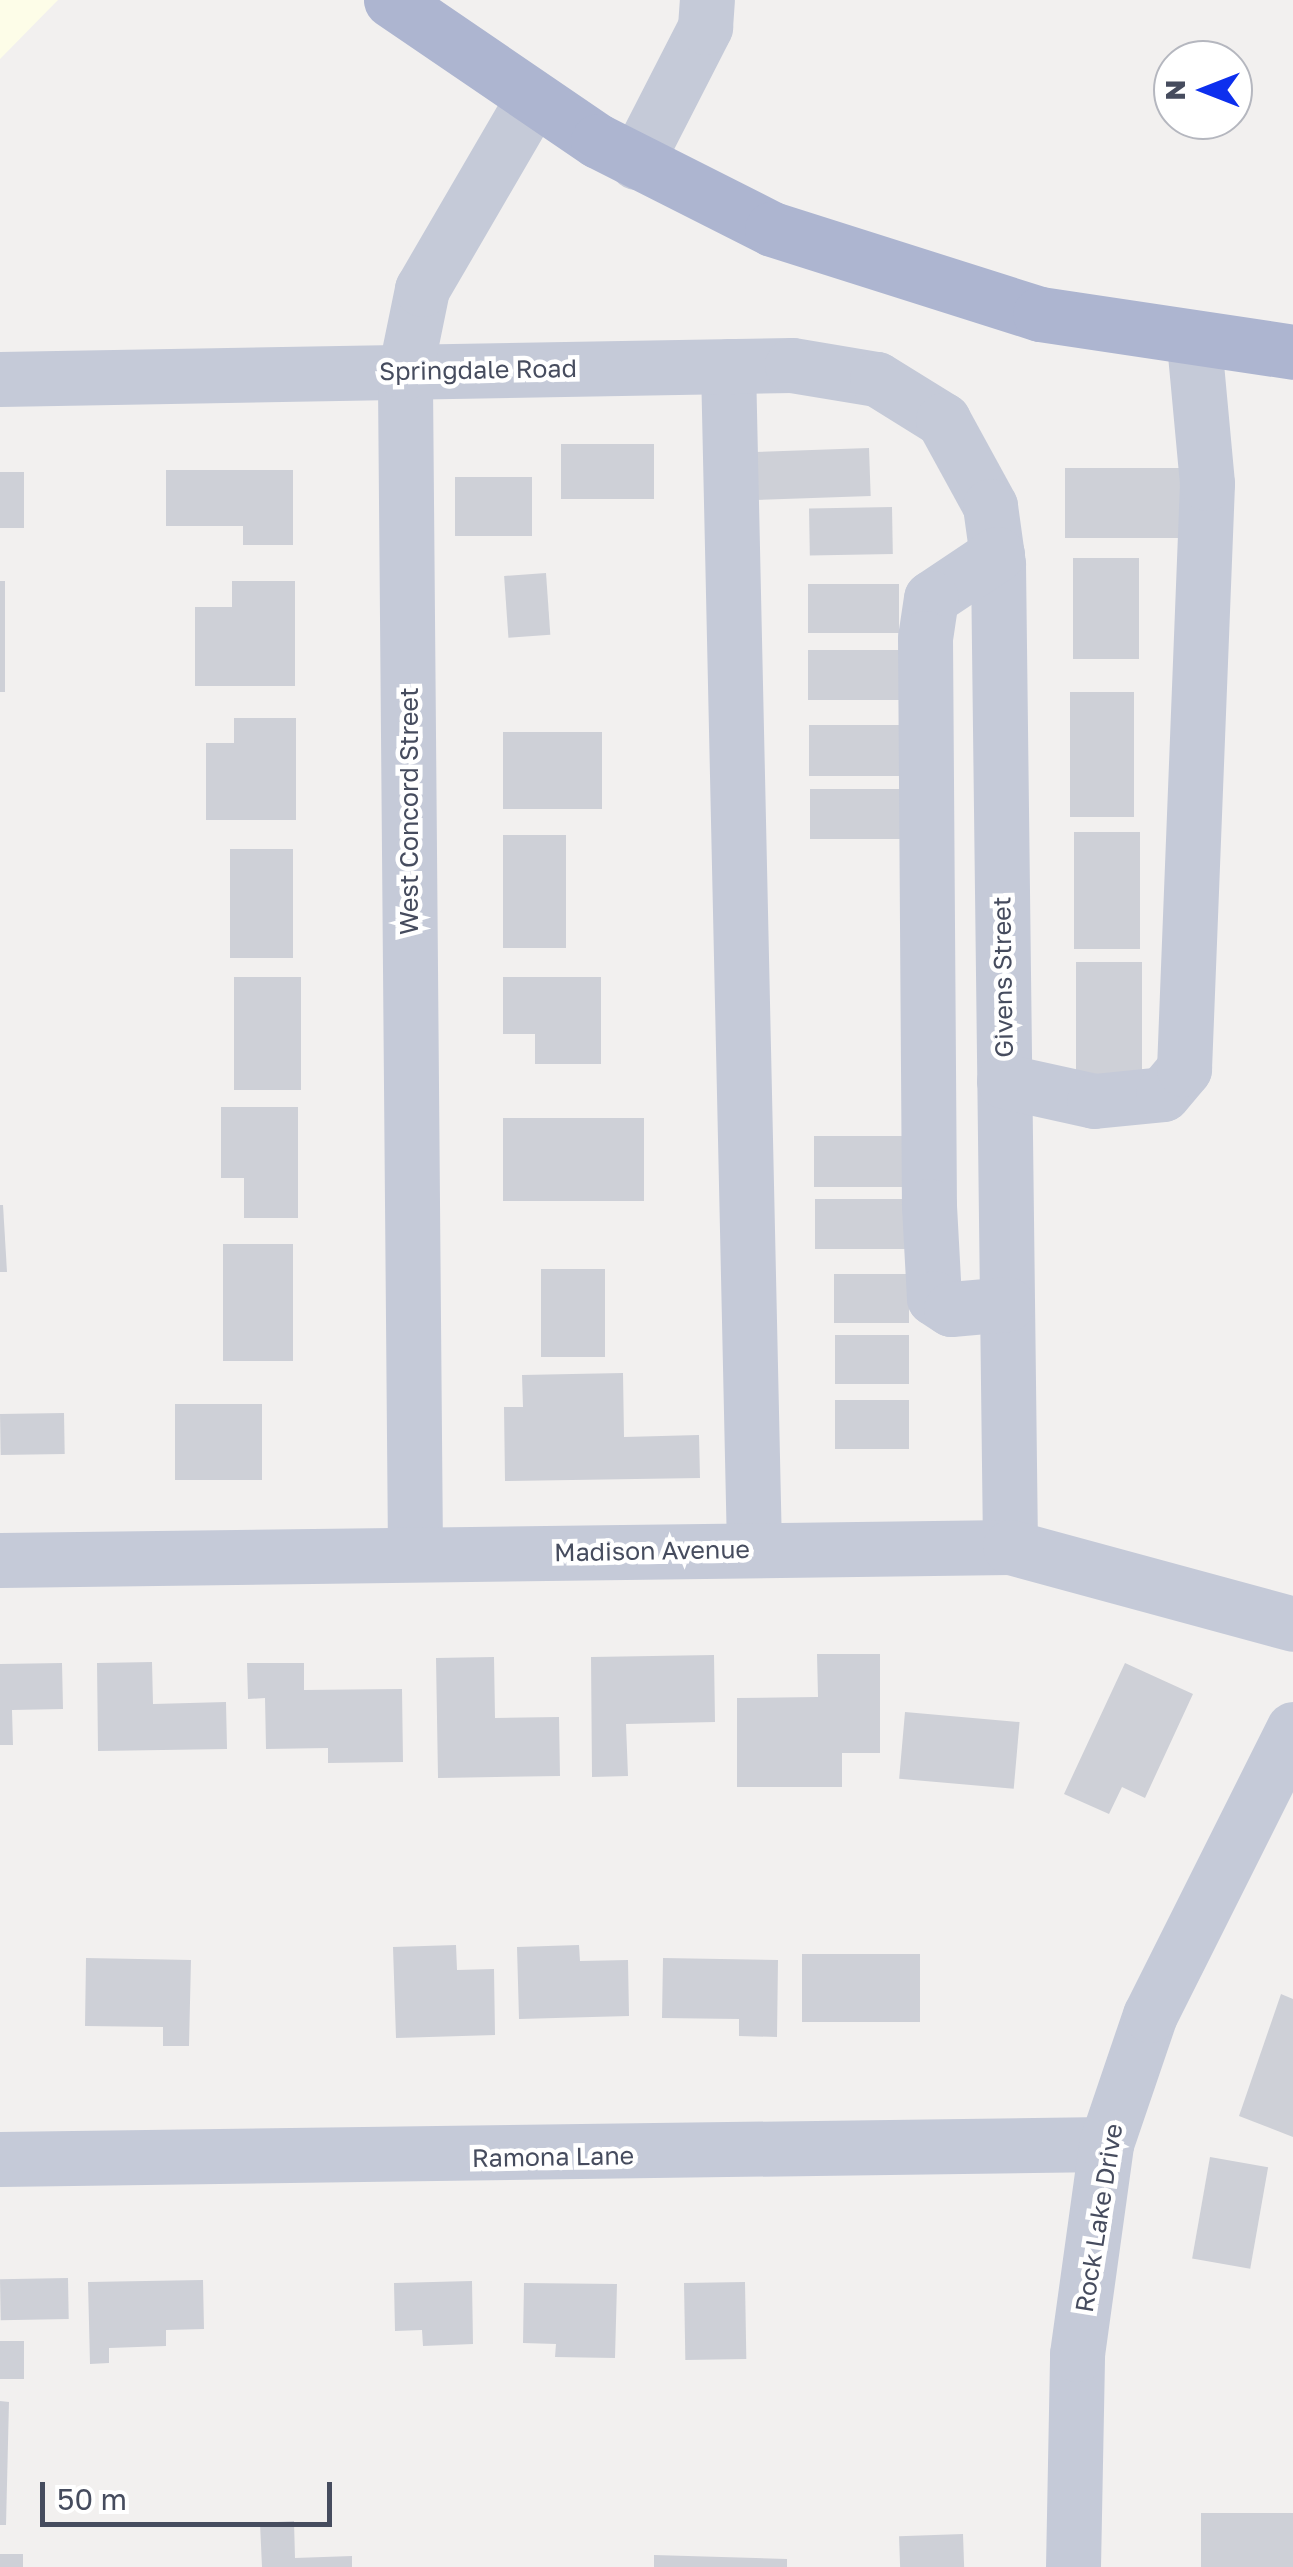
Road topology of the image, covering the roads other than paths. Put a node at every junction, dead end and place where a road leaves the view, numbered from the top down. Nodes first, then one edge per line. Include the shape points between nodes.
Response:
1 (391, 0) edge
2 (707, 0) edge
3 (532, 100) junction
4 (636, 162) junction
5 (1194, 342) junction
6 (1293, 352) edge
7 (728, 366) junction
8 (405, 372) junction
9 (0, 379) edge
10 (943, 420) joint
11 (997, 554) junction
12 (1002, 854) junction
13 (925, 856) junction
14 (1004, 1081) junction
15 (1005, 1149) junction
16 (929, 1153) junction
17 (1006, 1304) junction
18 (1010, 1547) junction
19 (754, 1550) junction
20 (415, 1553) junction
21 (0, 1560) edge
22 (1293, 1624) edge
23 (1293, 1729) edge
24 (1106, 2144) junction
25 (0, 2159) edge
26 (1073, 2567) edge

1 - 3 main road
2 - 4 street via 705,27
3 - 4 main road
3 - 8 street, West Concord Street via 422,288
4 - 5 main road via 870,267 1040,314
5 - 6 main road
5 - 14 street via 1208,483 1184,1069 1163,1094 1094,1101
7 - 8 street, Springdale Road
7 - 10 street, Springdale Road via 840,367
7 - 19 street
8 - 9 street, Springdale Road
8 - 20 street, West Concord Street
10 - 11 street, Givens Street via 984,490
11 - 12 street, Givens Street
11 - 13 street via 930,598
12 - 13 street
12 - 14 street, Givens Street
13 - 16 street
14 - 15 street, Givens Street
15 - 16 street
15 - 17 street, Givens Street
16 - 17 street via 934,1298 951,1308
17 - 18 street, Givens Street
18 - 19 street, Madison Avenue
18 - 22 street, Madison Avenue
19 - 20 street, Madison Avenue
20 - 21 street, Madison Avenue
23 - 24 street, Rock Lake Drive via 1150,2014
24 - 25 street, Ramona Lane
24 - 26 street, Rock Lake Drive via 1078,2354

